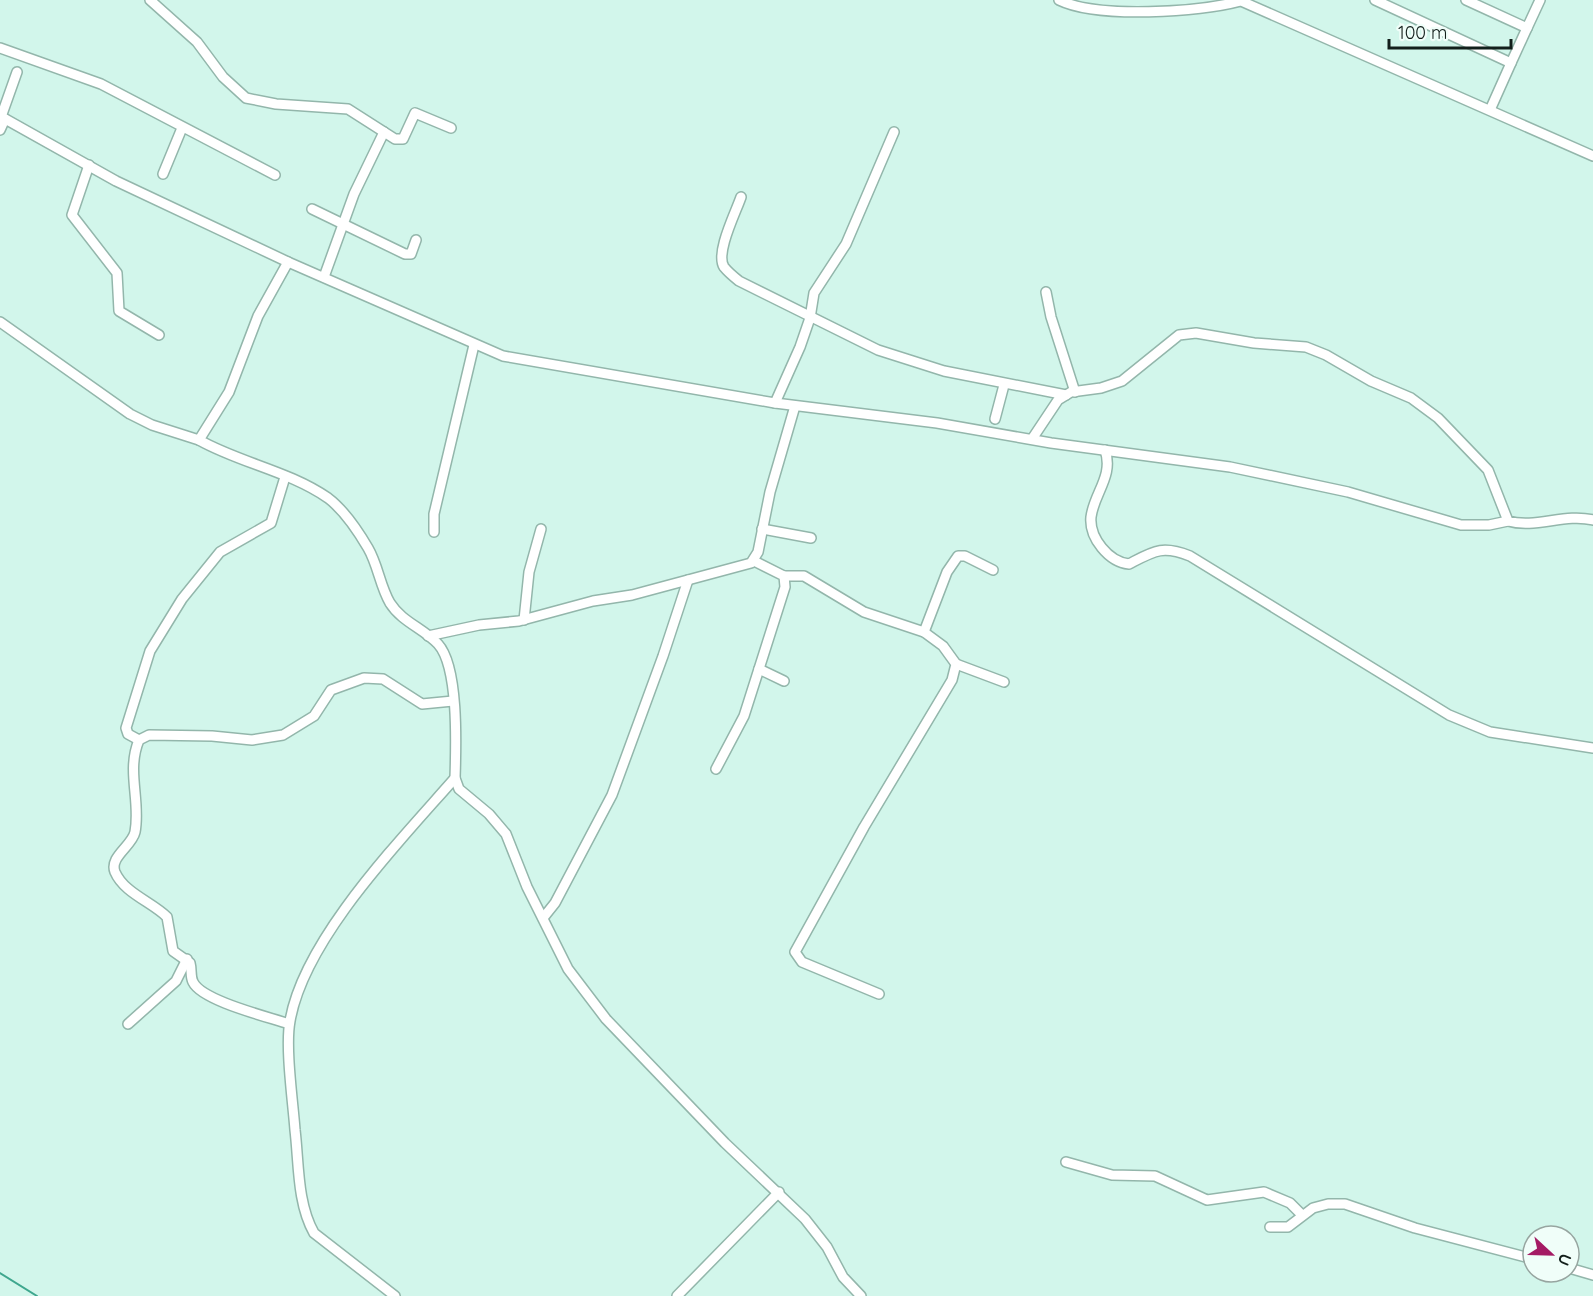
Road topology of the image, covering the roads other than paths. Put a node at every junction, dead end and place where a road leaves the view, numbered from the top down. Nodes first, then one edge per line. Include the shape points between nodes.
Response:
1 (150, 0) edge
2 (1059, 0) edge
3 (1242, 0) edge
4 (1375, 0) edge
5 (1466, 0) edge
6 (1540, 0) edge
7 (1390, 3) edge
8 (1527, 28) junction
9 (0, 48) edge
10 (1511, 63) junction
11 (17, 72) dead end
12 (1490, 110) junction
13 (2, 117) edge
14 (182, 128) junction
15 (451, 128) dead end
16 (0, 130) edge
17 (384, 132) junction
18 (894, 132) dead end
19 (1593, 156) edge
20 (89, 165) junction
21 (163, 174) dead end
22 (275, 175) dead end
23 (741, 197) dead end
24 (312, 209) dead end
25 (345, 224) junction
26 (416, 240) dead end
27 (288, 262) junction
28 (324, 277) junction
29 (1046, 292) dead end
30 (810, 318) junction
31 (0, 322) edge
32 (159, 335) dead end
33 (474, 345) junction
34 (1004, 385) junction
35 (1071, 393) junction
36 (775, 403) junction
37 (795, 406) junction
38 (994, 419) dead end
39 (1032, 439) junction
40 (199, 440) junction
41 (1105, 450) junction
42 (285, 477) junction
43 (1508, 520) junction
44 (1593, 520) edge
45 (541, 529) dead end
46 (762, 529) junction
47 (434, 532) dead end
48 (811, 538) dead end
49 (754, 561) junction
50 (993, 570) dead end
51 (784, 576) junction
52 (688, 580) junction
53 (524, 620) junction
54 (924, 632) junction
55 (428, 636) junction
56 (956, 664) junction
57 (759, 669) junction
58 (784, 681) dead end
59 (1004, 682) dead end
60 (453, 701) junction
61 (139, 740) junction
62 (1593, 748) edge
63 (716, 769) dead end
64 (455, 778) junction
65 (543, 918) junction
66 (187, 959) junction
67 (879, 994) dead end
68 (128, 1024) dead end
69 (289, 1024) junction
70 (1066, 1162) dead end
71 (779, 1192) junction
72 (1301, 1214) junction
73 (1270, 1227) dead end
74 (1521, 1256) edge
75 (395, 1296) edge
76 (676, 1296) edge
77 (861, 1296) edge

1 - 17 street via 197,42 223,77 246,98 348,109
2 - 3 street via 1085,8 1128,11 1190,9
3 - 12 street
4 - 7 street
5 - 8 street
6 - 8 street
7 - 10 street
8 - 10 street
9 - 14 street via 88,78
10 - 12 street
11 - 13 street
12 - 19 street
13 - 16 street
13 - 20 street
14 - 21 street
14 - 22 street
15 - 17 street via 415,113 403,139
17 - 25 street via 354,194
18 - 30 street via 846,244 814,293
20 - 27 street
20 - 32 street via 72,214 117,273 119,312
23 - 30 street via 725,240 724,267 739,281
24 - 25 street
25 - 26 street via 405,254 411,254
25 - 28 street
27 - 28 street
27 - 40 street via 258,316 229,392
28 - 33 street
29 - 35 street
30 - 34 street via 878,350
30 - 36 street
31 - 40 street via 130,414
33 - 36 street via 502,356
33 - 47 street via 434,514
34 - 35 street
34 - 38 street
35 - 39 street via 1052,406
35 - 43 street via 1122,381 1172,338 1187,333 1315,350 1411,398 1445,424 1488,470
36 - 37 street
37 - 39 street
37 - 46 street
39 - 41 street
40 - 42 street
41 - 43 street via 1241,469 1369,498 1461,525
41 - 62 street via 1105,482 1091,518 1096,538 1112,557 1129,564 1159,549 1173,549 1449,715 1490,732
42 - 55 street via 328,498 342,511 377,564 389,601 408,624
42 - 61 street via 271,523 215,556 154,642 126,728 128,734
43 - 44 street
45 - 53 street via 529,572
46 - 48 street
46 - 49 street
49 - 51 street
49 - 52 street
50 - 54 street via 958,556 947,572
51 - 54 street via 809,578 864,612
51 - 57 street via 785,587
52 - 53 street
52 - 65 street via 612,795 555,903
53 - 55 street
54 - 56 street via 943,646
55 - 60 street via 447,662
56 - 59 street
56 - 67 street via 952,680 795,949 802,962
57 - 58 street
57 - 63 street via 744,716
60 - 61 street via 422,704 383,679 364,678 331,690 314,716 283,735 252,740 149,735
60 - 64 street
61 - 66 street via 132,769 135,832 114,862 114,870 124,884 167,917 173,951
64 - 65 street via 459,789 506,834 526,887
64 - 69 street via 384,859 324,938
65 - 71 street via 568,969 606,1019 725,1143
66 - 68 street via 176,981
66 - 69 street via 193,982 204,993
69 - 75 street via 301,1192 308,1222 314,1233
70 - 72 street via 1112,1175 1155,1176 1207,1200 1264,1192 1290,1203
71 - 76 street
71 - 77 street via 827,1246 843,1277
72 - 73 street via 1288,1227
72 - 74 street via 1328,1204 1345,1204 1415,1228

